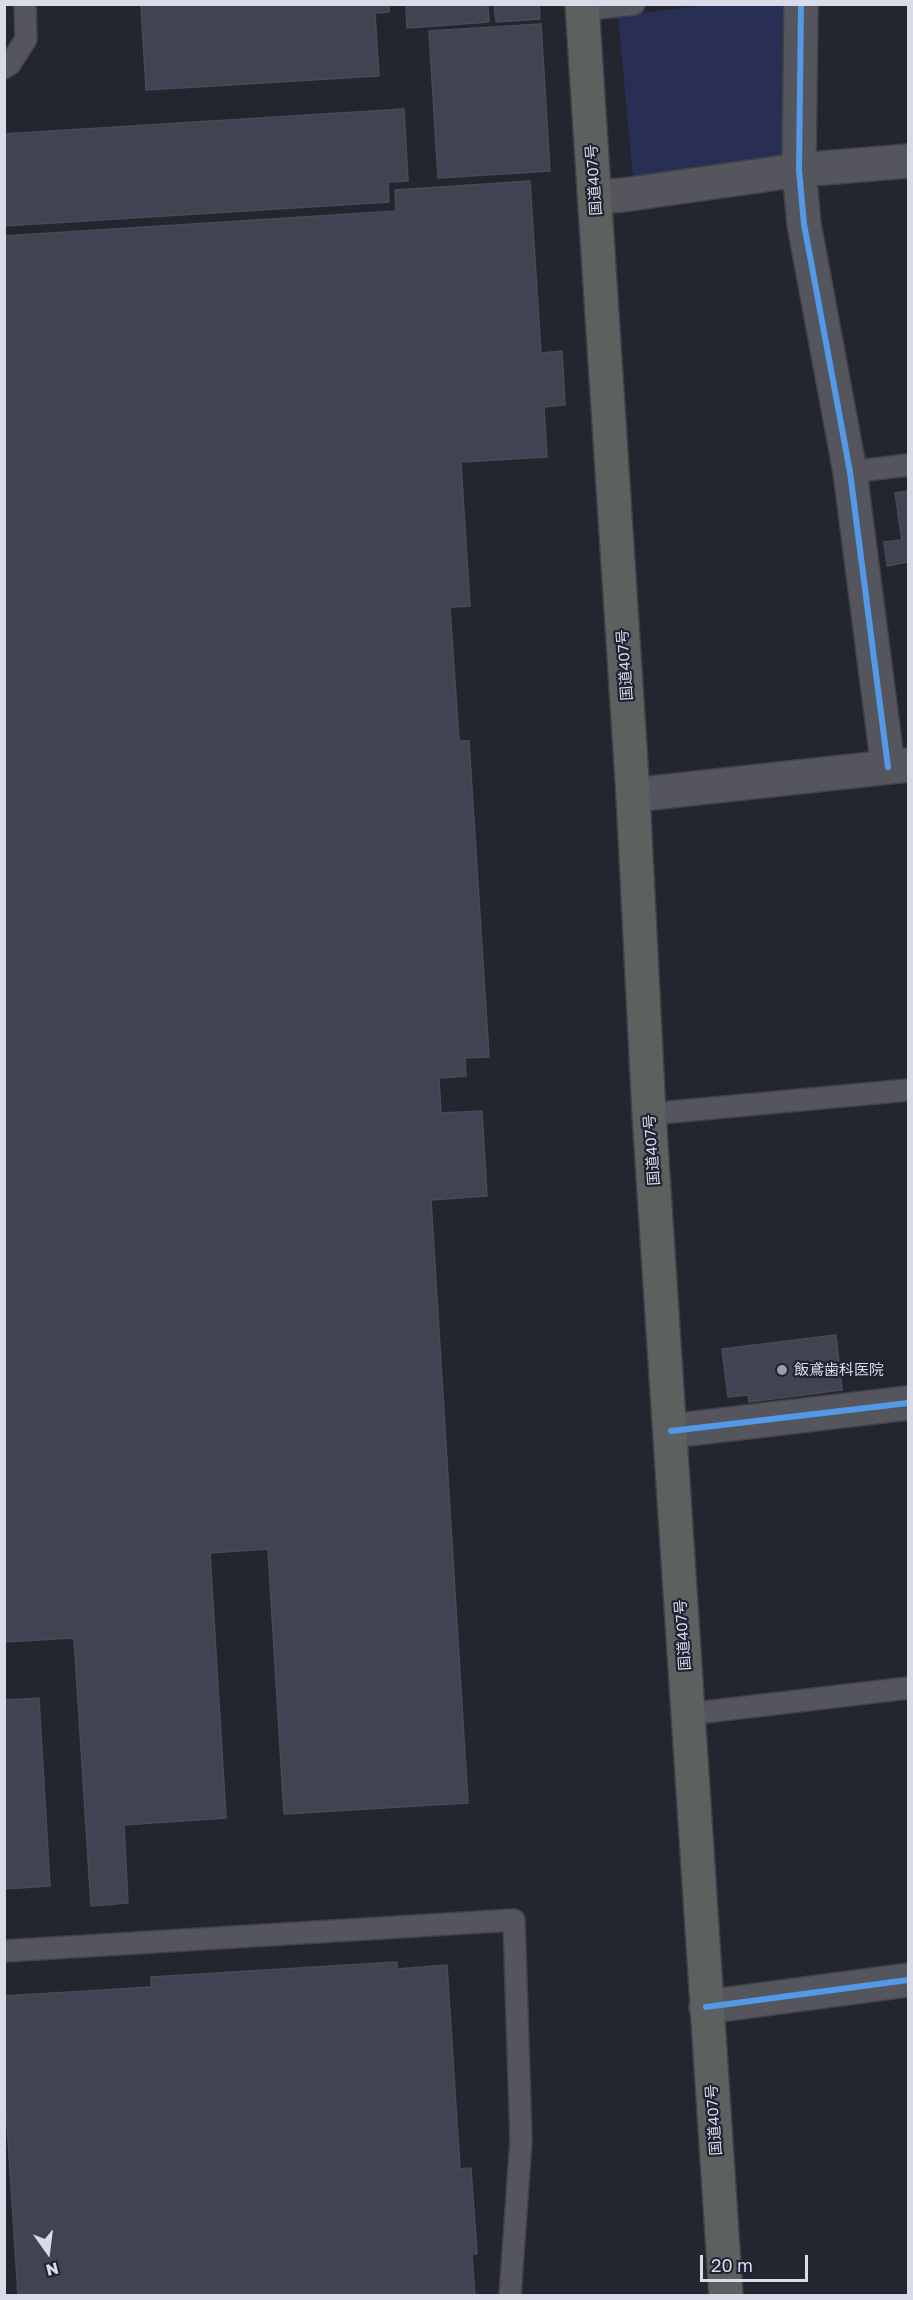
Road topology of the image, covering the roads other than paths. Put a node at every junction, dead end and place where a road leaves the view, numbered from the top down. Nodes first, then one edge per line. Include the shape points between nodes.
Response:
1 (25, 4) edge
2 (634, 4) edge
3 (801, 4) edge
4 (582, 7) edge
5 (4, 68) edge
6 (909, 161) edge
7 (799, 170) junction
8 (595, 197) junction
9 (909, 465) edge
10 (850, 472) junction
11 (898, 766) edge
12 (633, 795) junction
13 (909, 1090) edge
14 (649, 1114) junction
15 (909, 1402) edge
16 (671, 1431) junction
17 (909, 1688) edge
18 (688, 1714) junction
19 (4, 1950) edge
20 (909, 1980) edge
21 (706, 2007) junction
22 (510, 2295) edge
23 (726, 2295) edge

1 - 5 lane via 26,39
2 - 4 lane
3 - 7 street
4 - 8 highway, 国道407号
6 - 7 street
7 - 8 street
7 - 10 street via 804,224
8 - 12 highway, 国道407号
9 - 10 lane
10 - 11 street
11 - 12 street
12 - 14 highway, 国道407号
13 - 14 lane
14 - 16 highway, 国道407号
15 - 16 street
16 - 18 highway, 国道407号
17 - 18 lane
18 - 21 highway, 国道407号
19 - 22 lane via 514,1920 521,2140
20 - 21 street
21 - 23 highway, 国道407号

